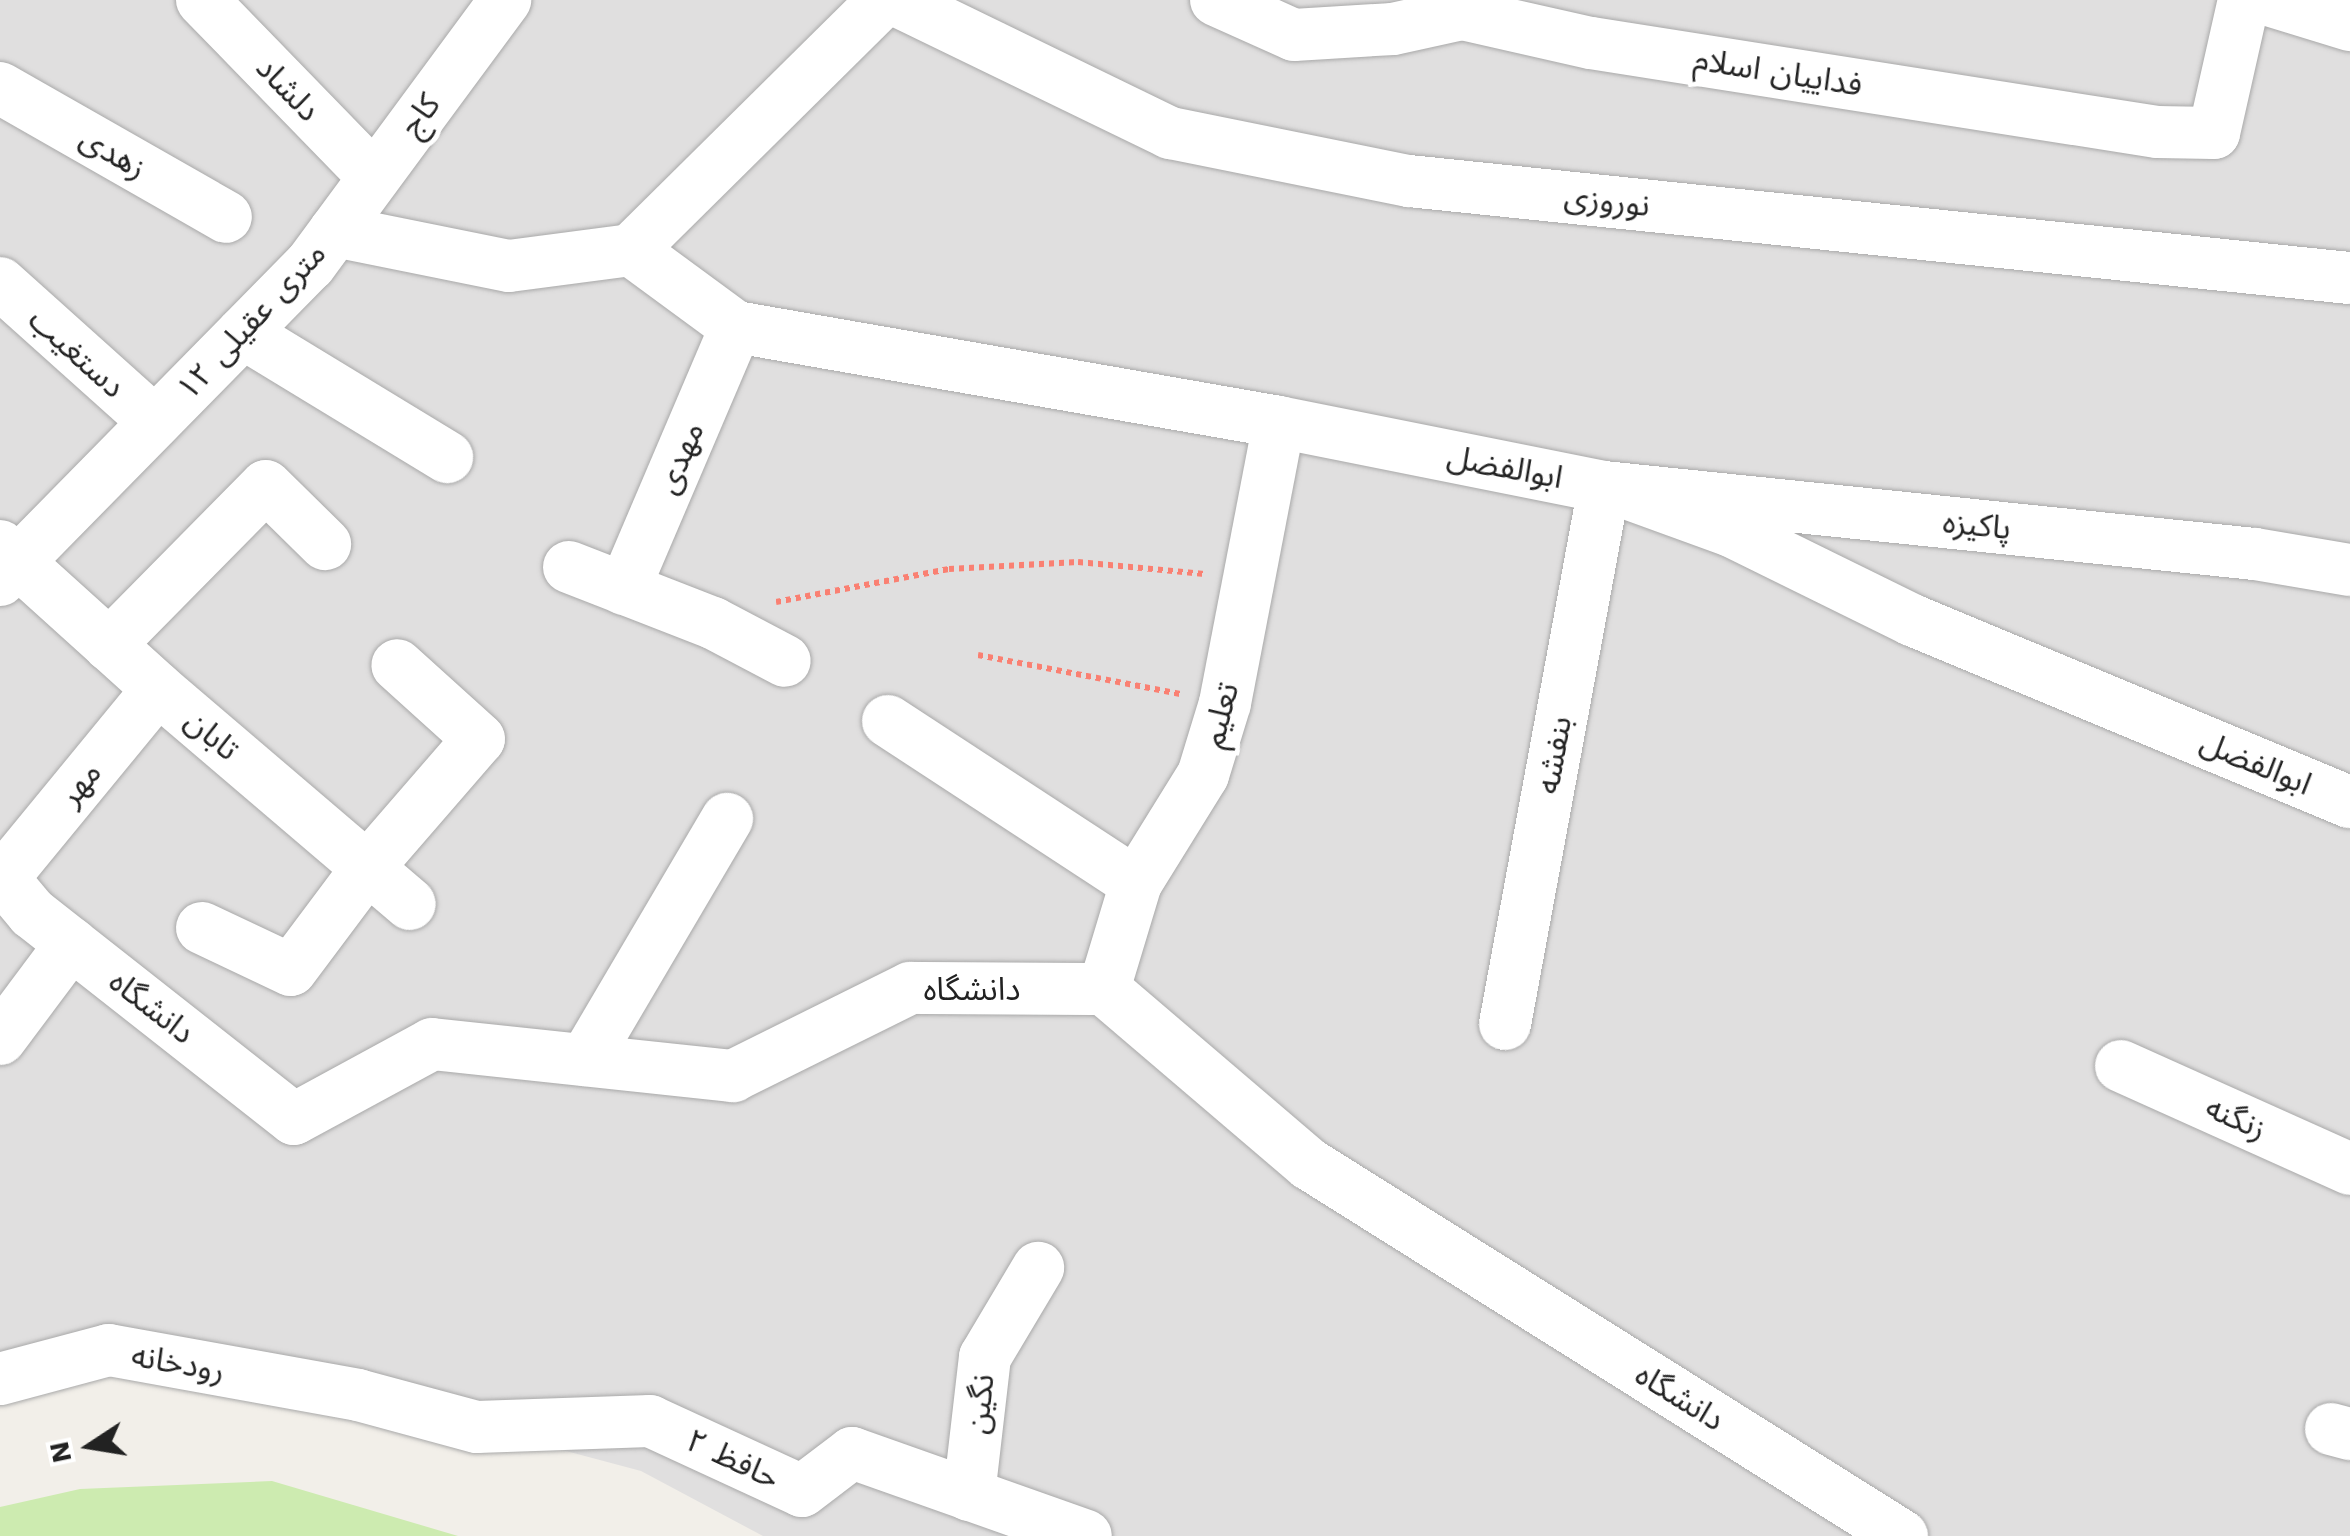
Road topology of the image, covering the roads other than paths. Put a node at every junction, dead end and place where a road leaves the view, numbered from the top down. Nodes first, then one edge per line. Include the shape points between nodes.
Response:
1 (202, 0) edge
2 (506, 0) edge
3 (884, 0) edge
4 (896, 0) edge
5 (1216, 0) edge
6 (2244, 0) edge
7 (2268, 0) edge
8 (2350, 25) edge
9 (0, 88) edge
10 (374, 177) junction
11 (226, 218) dead end
12 (334, 231) junction
13 (631, 250) junction
14 (2350, 278) edge
15 (0, 284) edge
16 (736, 328) junction
17 (242, 333) junction
18 (154, 422) junction
19 (1279, 422) junction
20 (447, 457) dead end
21 (1604, 487) junction
22 (325, 544) dead end
23 (6, 562) edge
24 (569, 568) dead end
25 (2350, 570) edge
26 (624, 589) junction
27 (109, 645) junction
28 (786, 661) dead end
29 (396, 665) dead end
30 (158, 689) junction
31 (888, 721) dead end
32 (2350, 802) edge
33 (726, 819) dead end
34 (368, 867) junction
35 (2, 877) edge
36 (1136, 884) junction
37 (410, 904) dead end
38 (202, 928) dead end
39 (70, 944) junction
40 (1104, 989) junction
41 (1505, 1024) dead end
42 (0, 1040) edge
43 (585, 1060) junction
44 (2121, 1066) dead end
45 (2350, 1169) edge
46 (1038, 1268) dead end
47 (0, 1379) edge
48 (358, 1395) joint
49 (970, 1495) junction
50 (1086, 1536) edge
51 (1902, 1536) edge

1 - 10 street, دلشاد
2 - 10 street, کاج
3 - 13 street
4 - 14 street, نوروزی via 1170,133 1409,181
5 - 6 street, فداییان اسلام via 1294,35 1393,29 1462,14 1611,46 2157,132 2214,133
7 - 8 street
9 - 11 street, زهدی
10 - 12 street, کاج
12 - 13 street, ۱۲ متری عقیلی via 509,266
12 - 17 street, ۱۲ متری عقیلی
13 - 16 street, ابوالفضل
15 - 18 street, دستغیب
16 - 19 street, ابوالفضل
16 - 26 street, مهدی
17 - 18 street, ۱۲ متری عقیلی
17 - 20 street
18 - 23 street, ۱۲ متری عقیلی
19 - 21 street, ابوالفضل
19 - 36 street, تعلیم via 1225,703 1203,775
21 - 25 street, پاکیزه via 2255,554
21 - 32 street, ابوالفضل via 1731,530 1912,620
21 - 41 street, بنفشه
22 - 27 street via 266,486
23 - 27 street, تابان
24 - 26 street
26 - 28 street via 713,622
27 - 30 street, تابان
29 - 34 street via 479,738
30 - 34 street, تابان
30 - 35 street, مهر
31 - 36 street
33 - 43 street
34 - 37 street, تابان
34 - 38 street via 291,970
35 - 39 street, دانشگاه
36 - 40 street, تعلیم
39 - 42 street
39 - 43 street, دانشگاه via 294,1119 432,1044
40 - 43 street, دانشگاه via 910,988 732,1076
40 - 51 street, دانشگاه via 1308,1164
44 - 45 street, زنگنه
46 - 49 street, نگین via 985,1357
47 - 48 street, رودخانه via 109,1350
48 - 49 street, حافظ ۲ via 478,1428 650,1422 802,1491 852,1453
49 - 50 street, حافظ ۲

